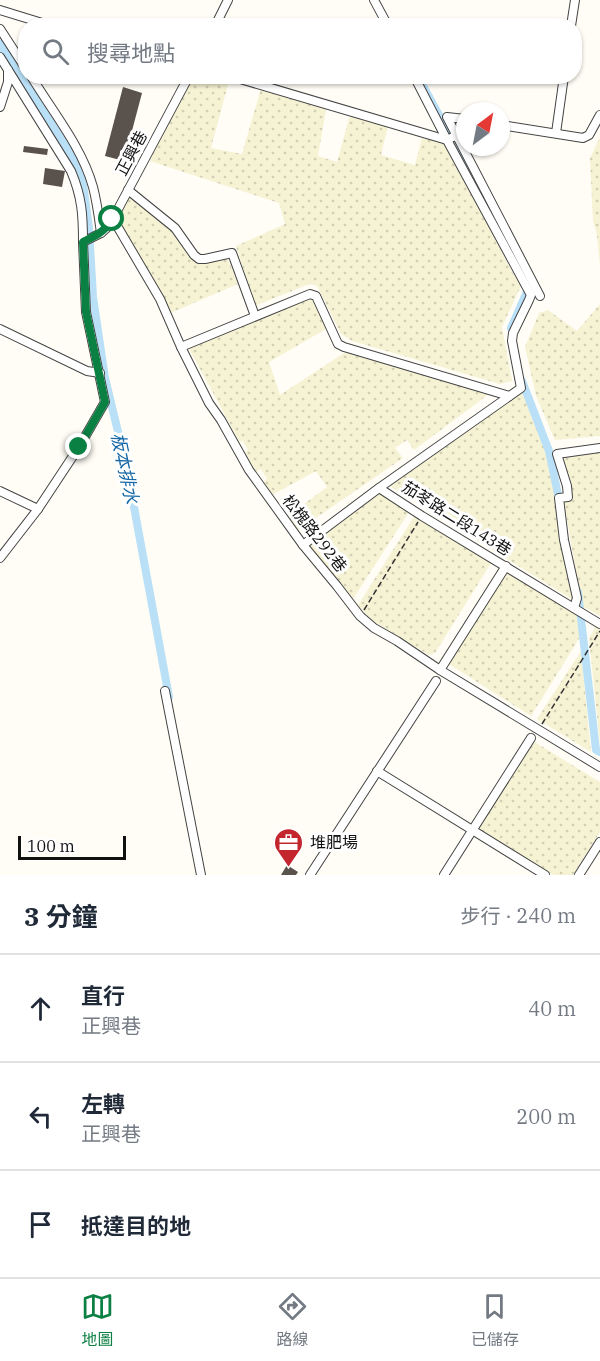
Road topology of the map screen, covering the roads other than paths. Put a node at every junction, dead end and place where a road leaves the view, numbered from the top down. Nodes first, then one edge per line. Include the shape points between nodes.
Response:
1 (228, 0) edge
2 (374, 0) edge
3 (575, 0) edge
4 (0, 10) edge
5 (26, 18) edge
6 (219, 18) edge
7 (384, 18) edge
8 (572, 18) edge
9 (0, 29) edge
10 (0, 57) edge
11 (18, 57) edge
12 (8, 81) edge
13 (36, 84) edge
14 (185, 84) edge
15 (257, 84) edge
16 (418, 84) edge
17 (563, 84) edge
18 (0, 107) edge
19 (600, 115) edge
20 (456, 118) edge
21 (510, 125) edge
22 (456, 133) edge
23 (556, 133) junction
24 (456, 136) edge
25 (447, 140) junction
26 (468, 156) edge
27 (128, 190) junction
28 (112, 219) junction
29 (99, 234) junction
30 (85, 242) junction
31 (540, 296) dead end
32 (255, 316) junction
33 (0, 329) edge
34 (181, 348) junction
35 (99, 373) junction
36 (509, 396) junction
37 (600, 448) edge
38 (379, 488) junction
39 (0, 491) edge
40 (38, 509) junction
41 (303, 545) junction
42 (0, 558) edge
43 (506, 566) junction
44 (574, 608) junction
45 (600, 624) edge
46 (440, 670) junction
47 (436, 681) dead end
48 (165, 691) dead end
49 (531, 738) dead end
50 (600, 767) edge
51 (377, 771) junction
52 (472, 830) junction
53 (600, 842) edge
54 (201, 875) edge
55 (310, 875) edge
56 (444, 875) edge
57 (545, 875) edge
58 (579, 875) edge

1 - 6 lane
2 - 7 lane
3 - 8 lane
4 - 5 lane
9 - 11 lane
10 - 12 lane via 8,70
12 - 18 lane
12 - 30 lane via 66,161 82,208
13 - 29 lane via 87,169 95,195
14 - 27 lane, 正興巷
15 - 25 lane
16 - 25 lane
17 - 23 lane
19 - 23 lane via 589,135 583,138
20 - 22 lane via 447,117
21 - 23 lane
24 - 25 lane
25 - 36 lane via 531,295 514,328 512,341 521,388
26 - 31 lane
27 - 28 lane, 正興巷
27 - 32 lane via 175,228 199,259 232,253
28 - 29 lane, 正興巷
28 - 34 lane, 松槐路292巷 via 160,299
29 - 30 lane, 正興巷
30 - 35 lane via 86,312
32 - 34 lane
32 - 36 lane via 310,294 316,296 338,344
33 - 35 lane via 87,371
34 - 41 lane, 松槐路292巷 via 249,470
35 - 40 lane via 105,402
36 - 38 lane
37 - 44 lane via 557,454 567,486 568,497 559,498 577,598
38 - 41 lane, 茄苳路二段143巷
38 - 43 lane, 茄苳路二段143巷
39 - 40 lane
40 - 42 lane
41 - 46 lane, 松槐路292巷 via 360,616
43 - 44 lane, 茄苳路二段143巷
43 - 46 lane
44 - 45 lane, 茄苳路二段143巷
46 - 50 lane, 松槐路292巷
47 - 51 lane
48 - 54 lane
49 - 52 lane
51 - 52 lane
51 - 55 lane
52 - 56 lane
52 - 57 lane
53 - 58 lane

